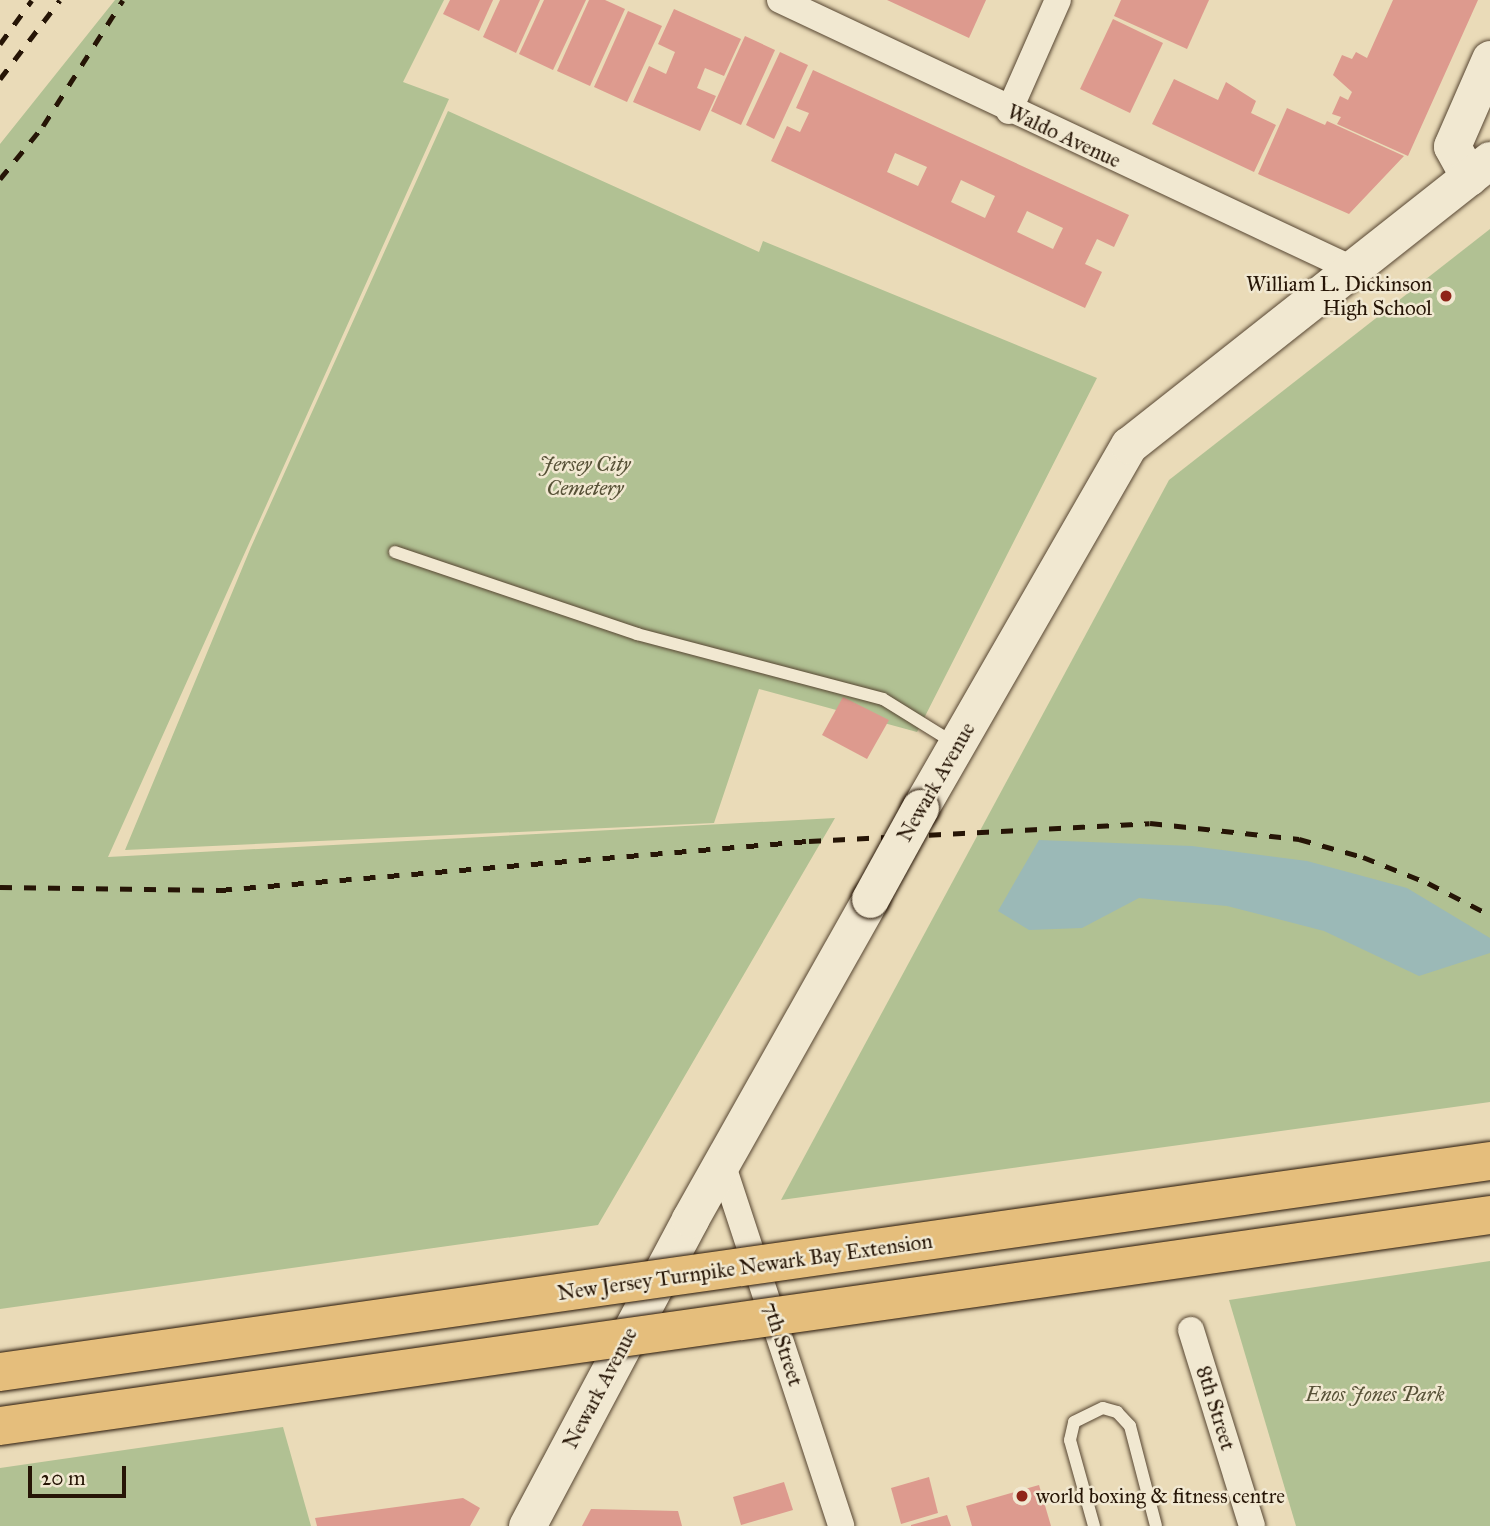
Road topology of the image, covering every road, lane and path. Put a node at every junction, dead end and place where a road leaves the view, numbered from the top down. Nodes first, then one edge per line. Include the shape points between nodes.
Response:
1 (780, 0) edge
2 (1058, 0) edge
3 (1490, 60) edge
4 (1009, 111) junction
5 (1479, 168) edge
6 (1350, 268) junction
7 (395, 552) dead end
8 (957, 745) junction
9 (1490, 1161) edge
10 (722, 1163) junction
11 (1490, 1215) edge
12 (1191, 1330) dead end
13 (0, 1373) edge
14 (0, 1426) edge
15 (527, 1526) edge
16 (841, 1526) edge
17 (1094, 1526) edge
18 (1156, 1526) edge
19 (1252, 1526) edge

1 - 4 street, Waldo Avenue
2 - 4 street
3 - 5 main road via 1452,146
4 - 6 street, Waldo Avenue
5 - 6 main road, Newark Avenue
6 - 8 main road, Newark Avenue via 1129,445
7 - 8 lane via 638,634 883,699
8 - 10 main road, Newark Avenue, bridge
9 - 13 highway, New Jersey Turnpike Newark Bay Extension, bridge
10 - 15 main road, Newark Avenue
10 - 16 street, 7th Street
11 - 14 highway, bridge
12 - 19 street, 8th Street
17 - 18 lane via 1070,1440 1074,1422 1103,1408 1117,1412 1130,1426

